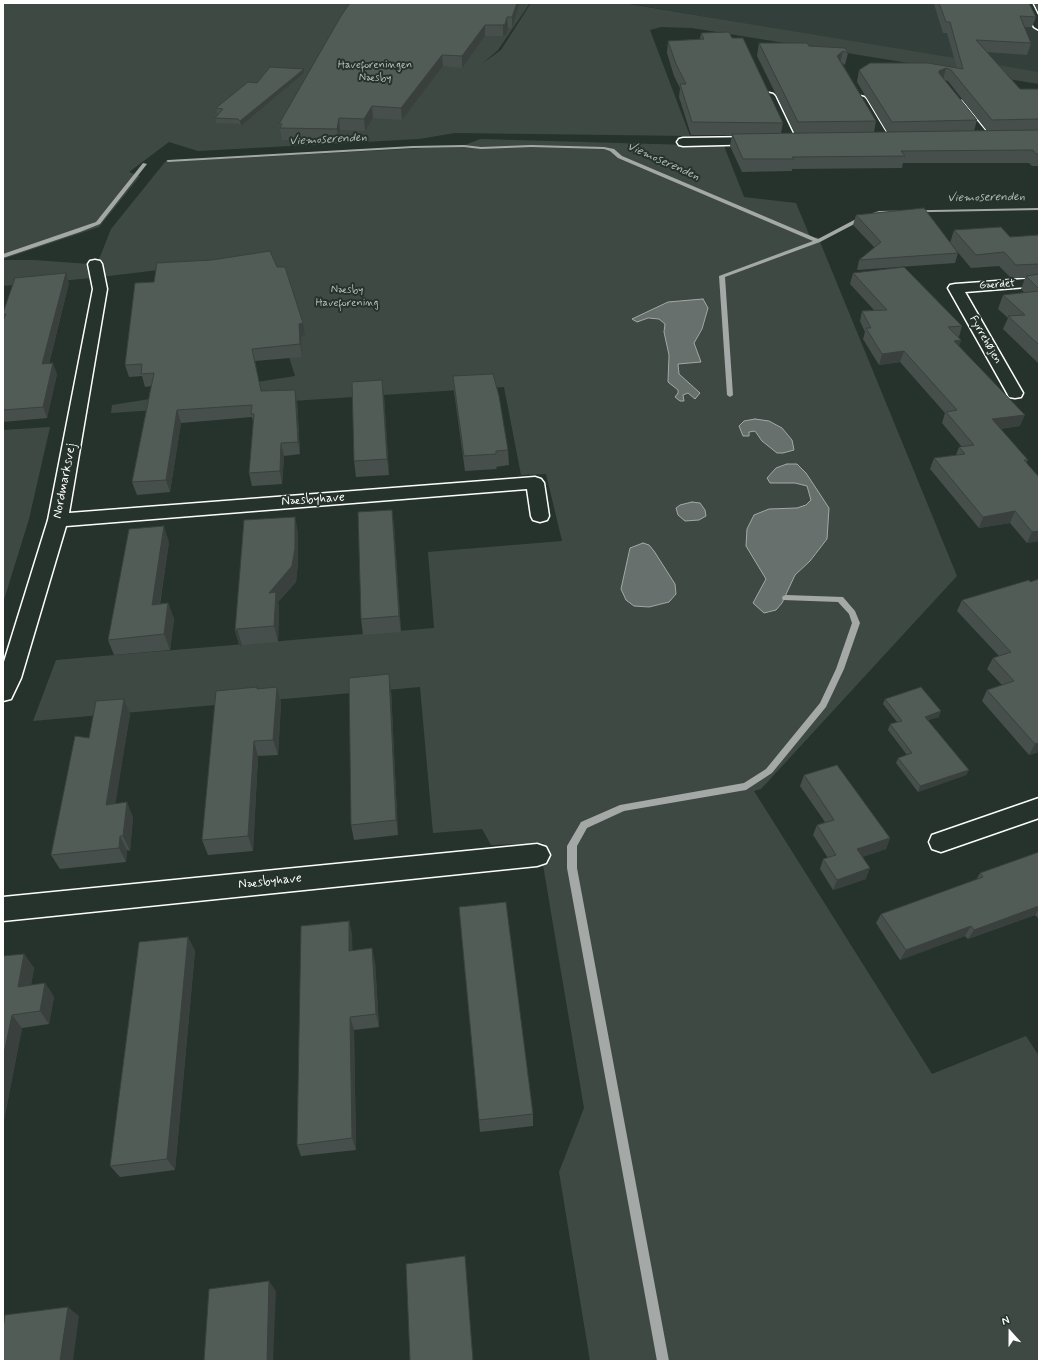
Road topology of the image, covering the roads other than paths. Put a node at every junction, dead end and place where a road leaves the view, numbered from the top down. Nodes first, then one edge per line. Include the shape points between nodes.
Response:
1 (1027, 3) edge
2 (1039, 27) edge
3 (764, 86) edge
4 (853, 87) edge
5 (952, 96) edge
6 (969, 138) edge
7 (985, 138) junction
8 (1000, 138) edge
9 (868, 139) edge
10 (884, 139) junction
11 (899, 139) edge
12 (683, 142) dead end
13 (95, 264) dead end
14 (1039, 282) edge
15 (955, 288) joint
16 (1015, 393) dead end
17 (540, 516) dead end
18 (58, 520) junction
19 (3, 693) edge
20 (1039, 808) edge
21 (941, 842) dead end
22 (537, 855) dead end
23 (3, 909) edge

1 - 2 street
3 - 12 street via 794,140
4 - 10 street
5 - 7 street
6 - 7 street
7 - 8 street
9 - 10 street
10 - 11 street
13 - 18 street, Nordmarksvej via 100,289
14 - 15 street, Gærdet
15 - 16 street, Fyrrehøjen
17 - 18 street, Næsbyhave via 535,483
18 - 19 street, Nordmarksvej via 10,678
20 - 21 street
22 - 23 street, Næsbyhave

